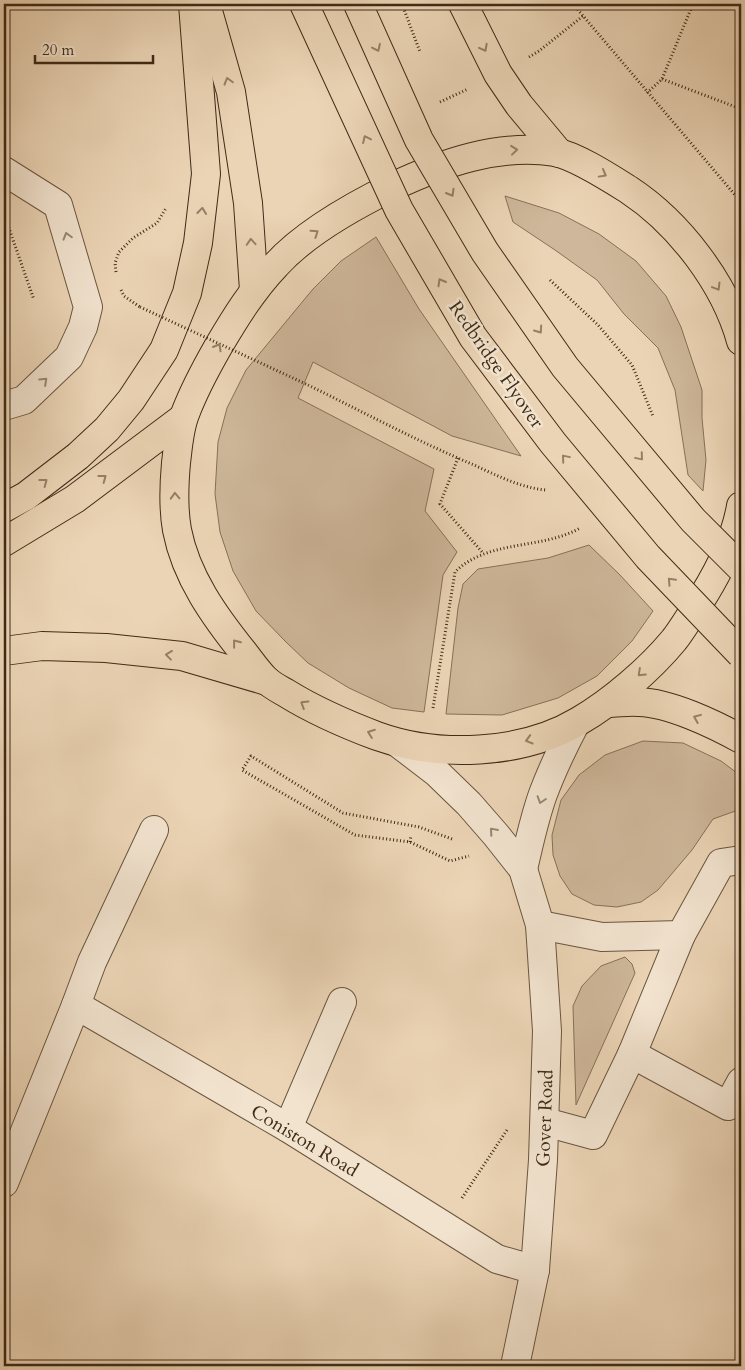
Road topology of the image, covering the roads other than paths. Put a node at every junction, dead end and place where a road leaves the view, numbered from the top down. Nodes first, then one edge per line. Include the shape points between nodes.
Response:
1 (193, 4) edge
2 (206, 4) edge
3 (304, 4) edge
4 (358, 4) edge
5 (463, 4) edge
6 (559, 153) junction
7 (4, 171) edge
8 (254, 290) junction
9 (741, 341) edge
10 (4, 406) edge
11 (183, 418) junction
12 (741, 506) edge
13 (4, 508) edge
14 (4, 542) edge
15 (741, 568) edge
16 (4, 651) edge
17 (741, 654) edge
18 (267, 681) junction
19 (608, 703) junction
20 (575, 724) junction
21 (741, 739) edge
22 (398, 743) junction
23 (154, 830) dead end
24 (741, 860) edge
25 (523, 869) junction
26 (540, 925) junction
27 (681, 935) junction
28 (342, 1002) dead end
29 (76, 1005) junction
30 (632, 1054) junction
31 (741, 1082) edge
32 (545, 1122) junction
33 (288, 1128) junction
34 (4, 1183) edge
35 (535, 1270) junction
36 (515, 1366) edge

13 -> 1 main road via 26,496 64,467 107,429 164,350 187,293 198,243 206,174
8 -> 2 main road via 248,203 231,92
17 -> 3 main road, Redbridge Flyover, bridge via 642,549 553,443 473,337 399,210
4 -> 15 main road, bridge via 420,140 485,252 565,367 693,520
5 -> 6 main road via 498,74
8 -> 6 main road via 278,262 303,241 348,210 422,173 494,153 524,149
6 -> 9 main road via 604,174 647,202 686,241 717,285 736,321
10 -> 7 street via 24,400 69,357 88,307 58,204
11 -> 8 main road via 207,367
14 -> 11 main road via 75,499
18 -> 11 main road via 206,601 186,560 176,529 174,491
12 -> 19 main road via 722,561 703,597 673,640
18 -> 16 main road via 182,656 106,648 42,646
22 -> 18 main road via 320,713
19 - 20 main road
21 -> 19 main road via 660,705
20 -> 22 main road via 512,745 476,750
20 -> 25 street via 542,795
25 -> 22 street, Gover Road via 469,804 436,772
23 - 29 street via 92,962
24 - 27 street via 721,863
25 - 26 street, Gover Road
26 - 27 street via 602,937
26 - 32 street, Gover Road via 547,1031
27 - 30 street
28 - 33 street
29 - 33 street, Coniston Road
29 - 34 street
30 - 31 street via 728,1106
30 - 32 street via 593,1135
32 - 35 street, Gover Road
33 - 35 street, Coniston Road via 497,1259
35 - 36 street, Gover Road

